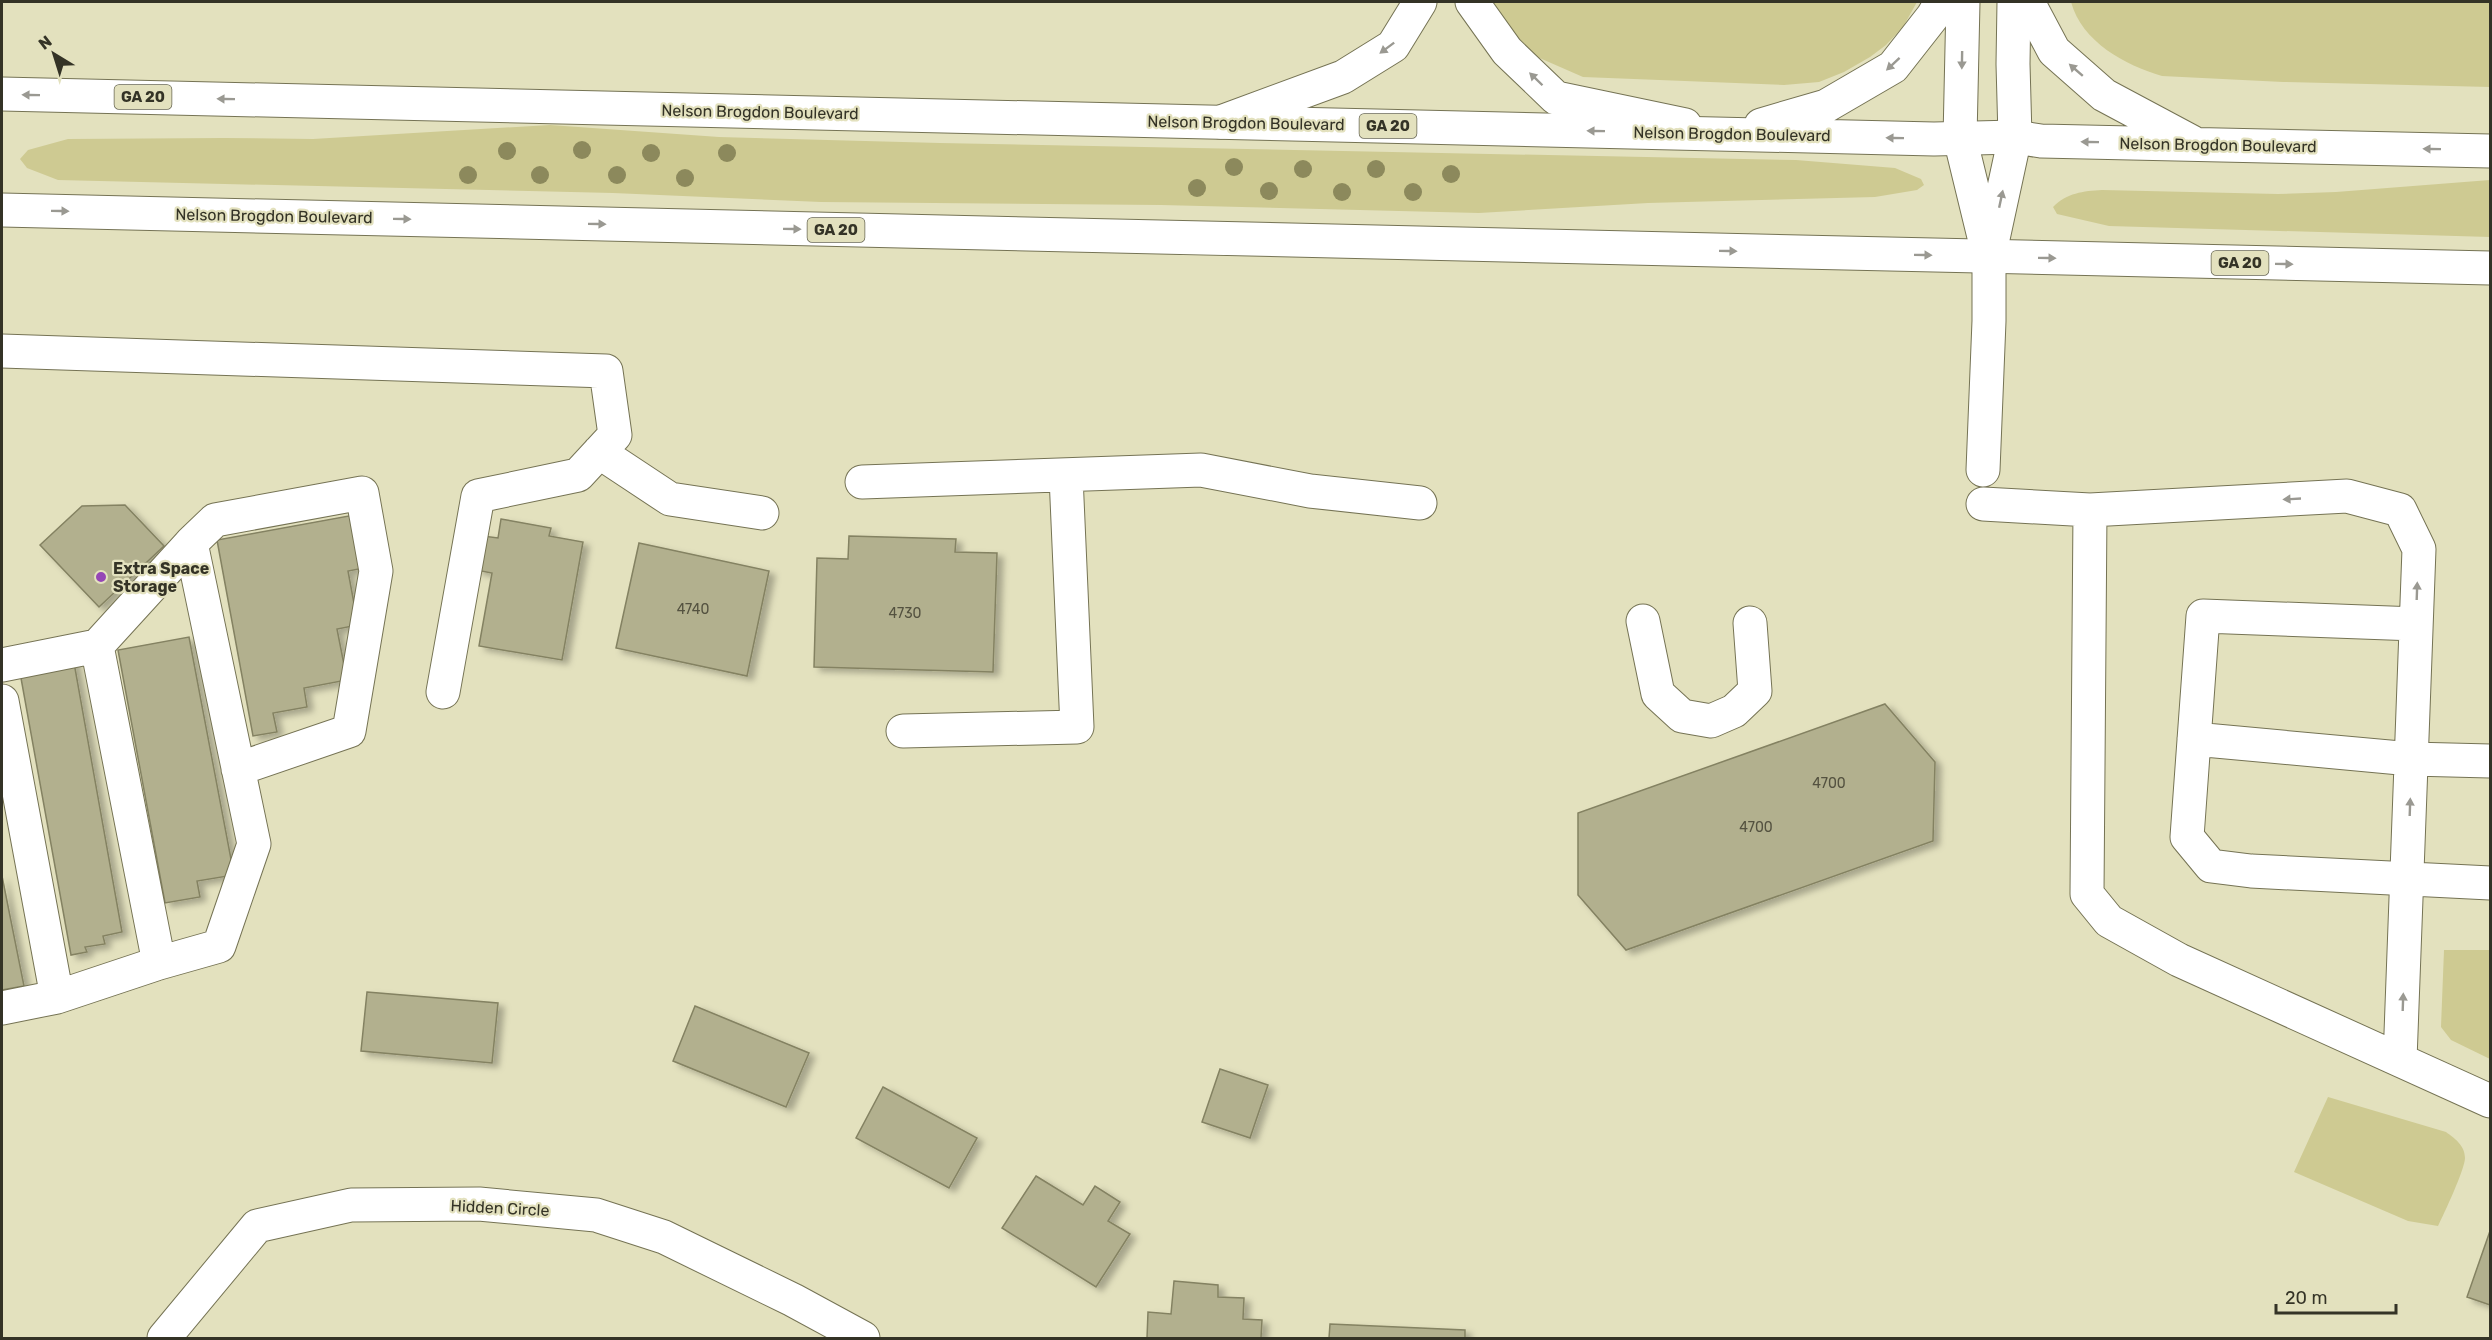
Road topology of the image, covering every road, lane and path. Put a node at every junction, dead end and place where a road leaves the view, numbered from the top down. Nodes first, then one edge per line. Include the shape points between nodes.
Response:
1 (1420, 2) edge
2 (1472, 2) edge
3 (1941, 2) edge
4 (1963, 2) edge
5 (2014, 2) edge
6 (2028, 2) edge
7 (2, 94) edge
8 (1219, 122) junction
9 (1730, 134) junction
10 (2015, 137) junction
11 (1960, 138) junction
12 (2196, 144) junction
13 (2490, 151) edge
14 (2, 210) edge
15 (1989, 257) junction
16 (2490, 268) edge
17 (2, 351) edge
18 (599, 452) junction
19 (1983, 470) dead end
20 (1066, 476) junction
21 (862, 482) dead end
22 (1420, 503) dead end
23 (1983, 504) dead end
24 (2090, 510) junction
25 (762, 513) dead end
26 (191, 543) junction
27 (1643, 621) dead end
28 (1750, 623) dead end
29 (2416, 624) junction
30 (97, 646) junction
31 (2, 665) edge
32 (443, 692) dead end
33 (2, 701) edge
34 (903, 731) dead end
35 (2194, 739) junction
36 (2411, 759) junction
37 (2490, 761) edge
38 (238, 769) junction
39 (2407, 879) junction
40 (2490, 883) edge
41 (159, 963) junction
42 (57, 997) junction
43 (2, 1008) edge
44 (2400, 1060) junction
45 (2490, 1101) edge
46 (164, 1338) edge
47 (863, 1338) edge

1 -> 8 main road via 1393,46 1344,77
9 -> 2 main road via 1556,98 1507,51
3 -> 9 main road via 1893,67 1826,106
4 -> 11 main road
5 - 10 main road
12 -> 6 main road via 2104,95 2054,51
8 -> 7 main road, Nelson Brogdon Boulevard / GA 20
9 -> 8 main road, Nelson Brogdon Boulevard / GA 20
11 -> 9 main road, Nelson Brogdon Boulevard / GA 20
10 - 11 main road, Nelson Brogdon Boulevard / GA 20
12 -> 10 main road, Nelson Brogdon Boulevard / GA 20
15 -> 10 main road
11 - 15 main road
13 -> 12 main road, Nelson Brogdon Boulevard / GA 20
14 -> 15 main road, Nelson Brogdon Boulevard / GA 20
15 -> 16 main road, Nelson Brogdon Boulevard / GA 20
15 - 19 main road
17 - 18 main road via 606,371 615,435
18 - 25 main road via 670,499
18 - 32 main road via 578,475 478,496
20 - 21 main road
20 - 22 main road via 1201,470 1310,492
20 - 34 main road via 1077,727
23 - 24 main road
29 -> 24 main road via 2418,549 2400,510 2347,496
24 - 44 main road via 2087,894 2109,921 2179,960
26 - 30 main road
26 - 38 main road
26 - 38 main road via 215,520 362,493 376,571 349,731
27 - 28 main road via 1658,694 1682,716 1711,721 1734,711 1755,691
29 - 35 main road via 2202,616
29 - 36 main road
30 - 31 main road
30 - 41 main road
33 - 42 main road
35 - 36 main road
35 - 39 main road via 2187,837 2211,866 2252,872
36 - 37 main road
39 -> 36 main road
38 - 41 main road via 254,844 219,946
39 - 40 main road
44 -> 39 main road
41 - 42 main road
42 - 43 main road
44 - 45 main road
46 - 47 main road, Hidden Circle via 257,1226 351,1204 479,1204 596,1215 664,1237

